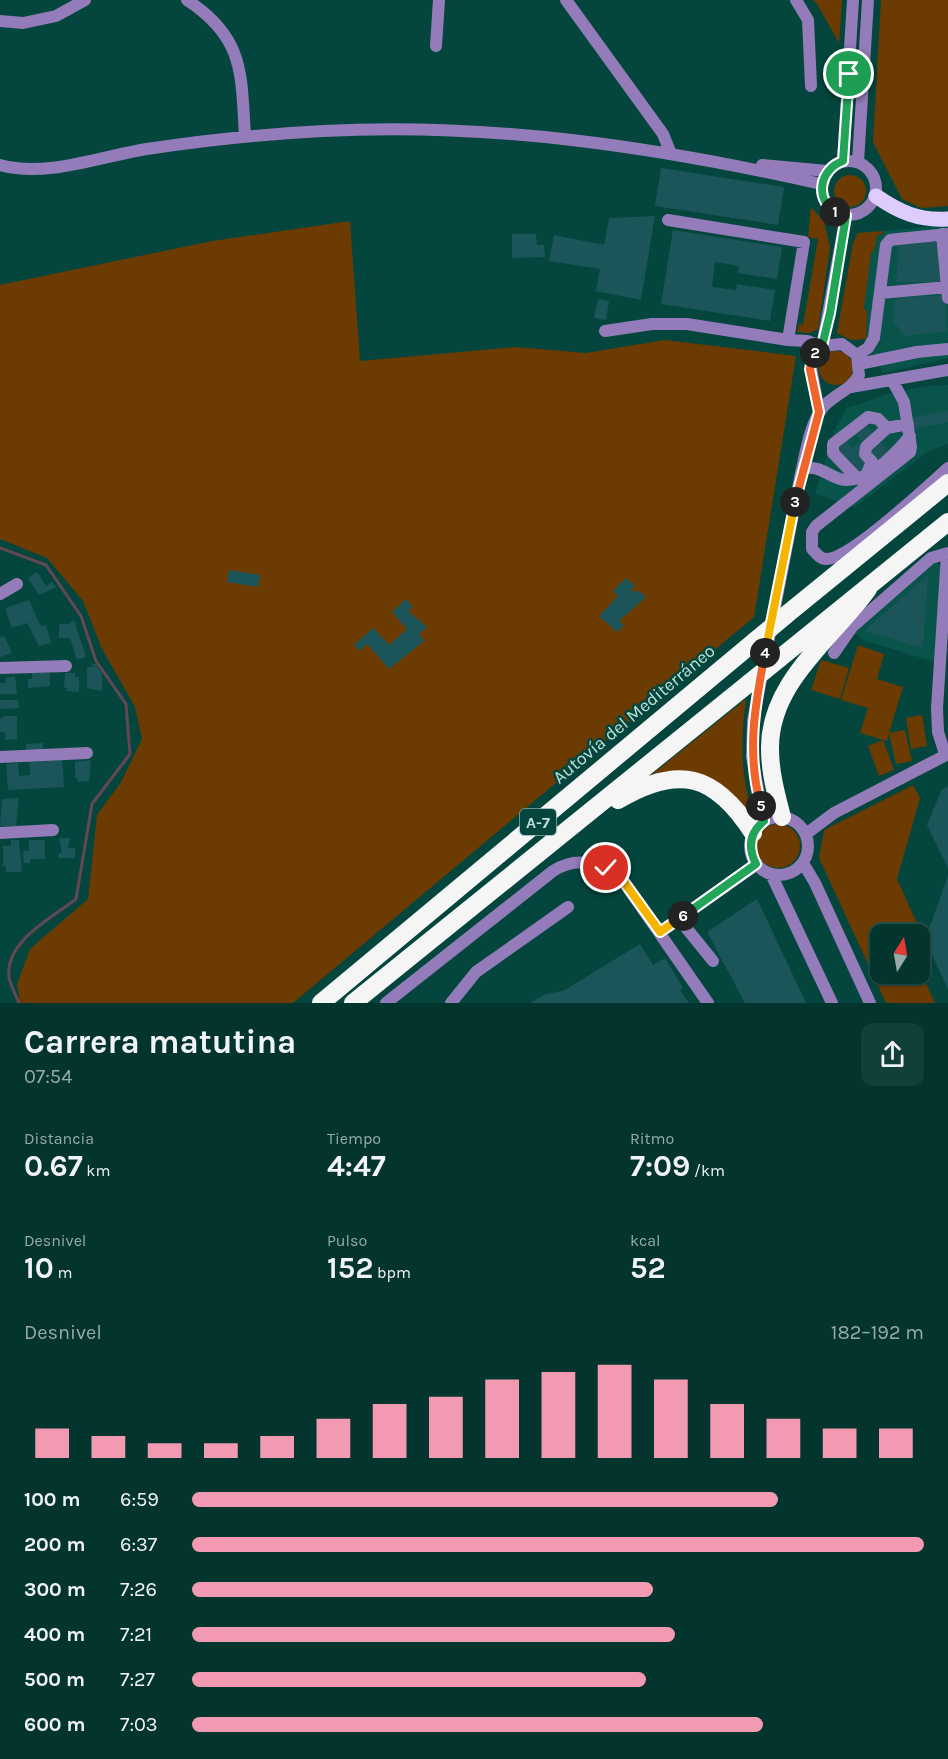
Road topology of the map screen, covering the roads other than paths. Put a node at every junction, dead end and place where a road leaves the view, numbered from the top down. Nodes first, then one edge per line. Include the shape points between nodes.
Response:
1 (85, 0) edge
2 (187, 0) edge
3 (439, 0) edge
4 (566, 0) edge
5 (796, 0) edge
6 (853, 0) edge
7 (868, 0) edge
8 (0, 21) edge
9 (436, 46) dead end
10 (811, 86) dead end
11 (244, 136) junction
12 (671, 154) junction
13 (716, 161) junction
14 (843, 161) junction
15 (858, 162) junction
16 (0, 165) edge
17 (827, 171) junction
18 (821, 184) junction
19 (876, 196) junction
20 (846, 216) junction
21 (668, 220) dead end
22 (946, 229) edge
23 (948, 291) edge
24 (880, 293) junction
25 (830, 313) junction
26 (605, 331) dead end
27 (874, 338) junction
28 (793, 341) junction
29 (842, 344) junction
30 (820, 348) junction
31 (948, 349) edge
32 (897, 356) junction
33 (858, 360) junction
34 (948, 370) edge
35 (892, 380) junction
36 (814, 382) junction
37 (847, 389) junction
38 (819, 412) junction
39 (887, 428) junction
40 (909, 430) junction
41 (810, 440) junction
42 (948, 468) edge
43 (824, 471) junction
44 (801, 473) junction
45 (862, 476) junction
46 (948, 483) edge
47 (948, 522) edge
48 (856, 546) junction
49 (947, 554) edge
50 (18, 584) dead end
51 (868, 589) junction
52 (0, 594) edge
53 (801, 602) junction
54 (834, 653) dead end
55 (66, 666) dead end
56 (0, 668) edge
57 (87, 753) dead end
58 (947, 754) edge
59 (0, 757) edge
60 (596, 805) junction
61 (766, 824) junction
62 (53, 830) dead end
63 (0, 833) edge
64 (806, 834) junction
65 (803, 863) junction
66 (756, 864) junction
67 (771, 874) junction
68 (568, 907) dead end
69 (679, 919) junction
70 (660, 932) junction
71 (713, 961) dead end
72 (321, 1003) edge
73 (353, 1003) edge
74 (386, 1003) edge
75 (451, 1003) edge
76 (708, 1003) edge
77 (832, 1003) edge
78 (870, 1003) edge

1 - 8 street via 56,16 22,23
2 - 11 street via 202,10 235,50 241,73
3 - 9 street
4 - 12 street via 663,134
5 - 10 street via 808,20
6 - 14 street
7 - 15 street
11 - 12 street via 408,129 529,135
11 - 16 street via 128,152 51,168
12 - 13 street
13 - 17 street
13 - 18 street
14 - 15 street
14 - 17 street
15 - 19 street via 867,167 877,186
17 - 18 street
18 - 20 street via 830,209
19 - 20 street via 861,213
19 - 22 main road via 899,212
20 - 25 street
21 - 28 street via 804,242
22 - 23 street
22 - 24 street via 890,240 886,245
23 - 24 street
24 - 27 street
25 - 29 street via 832,333
25 - 30 street
26 - 28 street via 687,324
27 - 32 street via 887,354
27 - 33 street
28 - 30 street
29 - 30 street
29 - 33 street
30 - 36 street via 810,369
31 - 32 street
32 - 33 street
33 - 37 street via 859,375
34 - 35 street
35 - 37 street
35 - 40 street via 904,402
36 - 37 street via 827,392
36 - 38 street
37 - 38 street
38 - 41 street
39 - 40 street
39 - 45 street via 865,449 872,462
39 - 45 street via 878,418 868,417 833,444 833,453
40 - 45 street via 892,456
40 - 48 street via 911,447 905,458 812,532 812,549 821,558 836,557
41 - 43 street
41 - 44 street
42 - 48 street
43 - 44 street via 808,468
43 - 45 street via 837,478
44 - 61 street via 753,721 753,765
46 - 53 highway, Autovía del Mediterráneo / A-7
47 - 51 highway, A-7
48 - 53 highway
49 - 54 street via 931,558 852,627
49 - 58 street via 937,708 938,732
50 - 52 street
51 - 60 highway, A-7, bridge via 849,600
51 - 61 highway via 821,643 780,704 770,747 772,777
53 - 72 highway, Autovía del Mediterráneo / A-7, bridge
55 - 56 street
57 - 59 street
58 - 64 street via 834,813
60 - 61 highway via 618,800 660,779 693,780 716,791 742,816
60 - 73 highway, A-7
61 - 64 street via 792,820
61 - 66 street via 751,854
62 - 63 street
64 - 65 street via 809,849
65 - 67 street via 787,874
65 - 78 street
66 - 67 street
66 - 69 street
67 - 77 street
68 - 75 street via 476,972
69 - 70 street
69 - 71 street
70 - 74 street via 615,873 583,862 565,864
70 - 76 street

